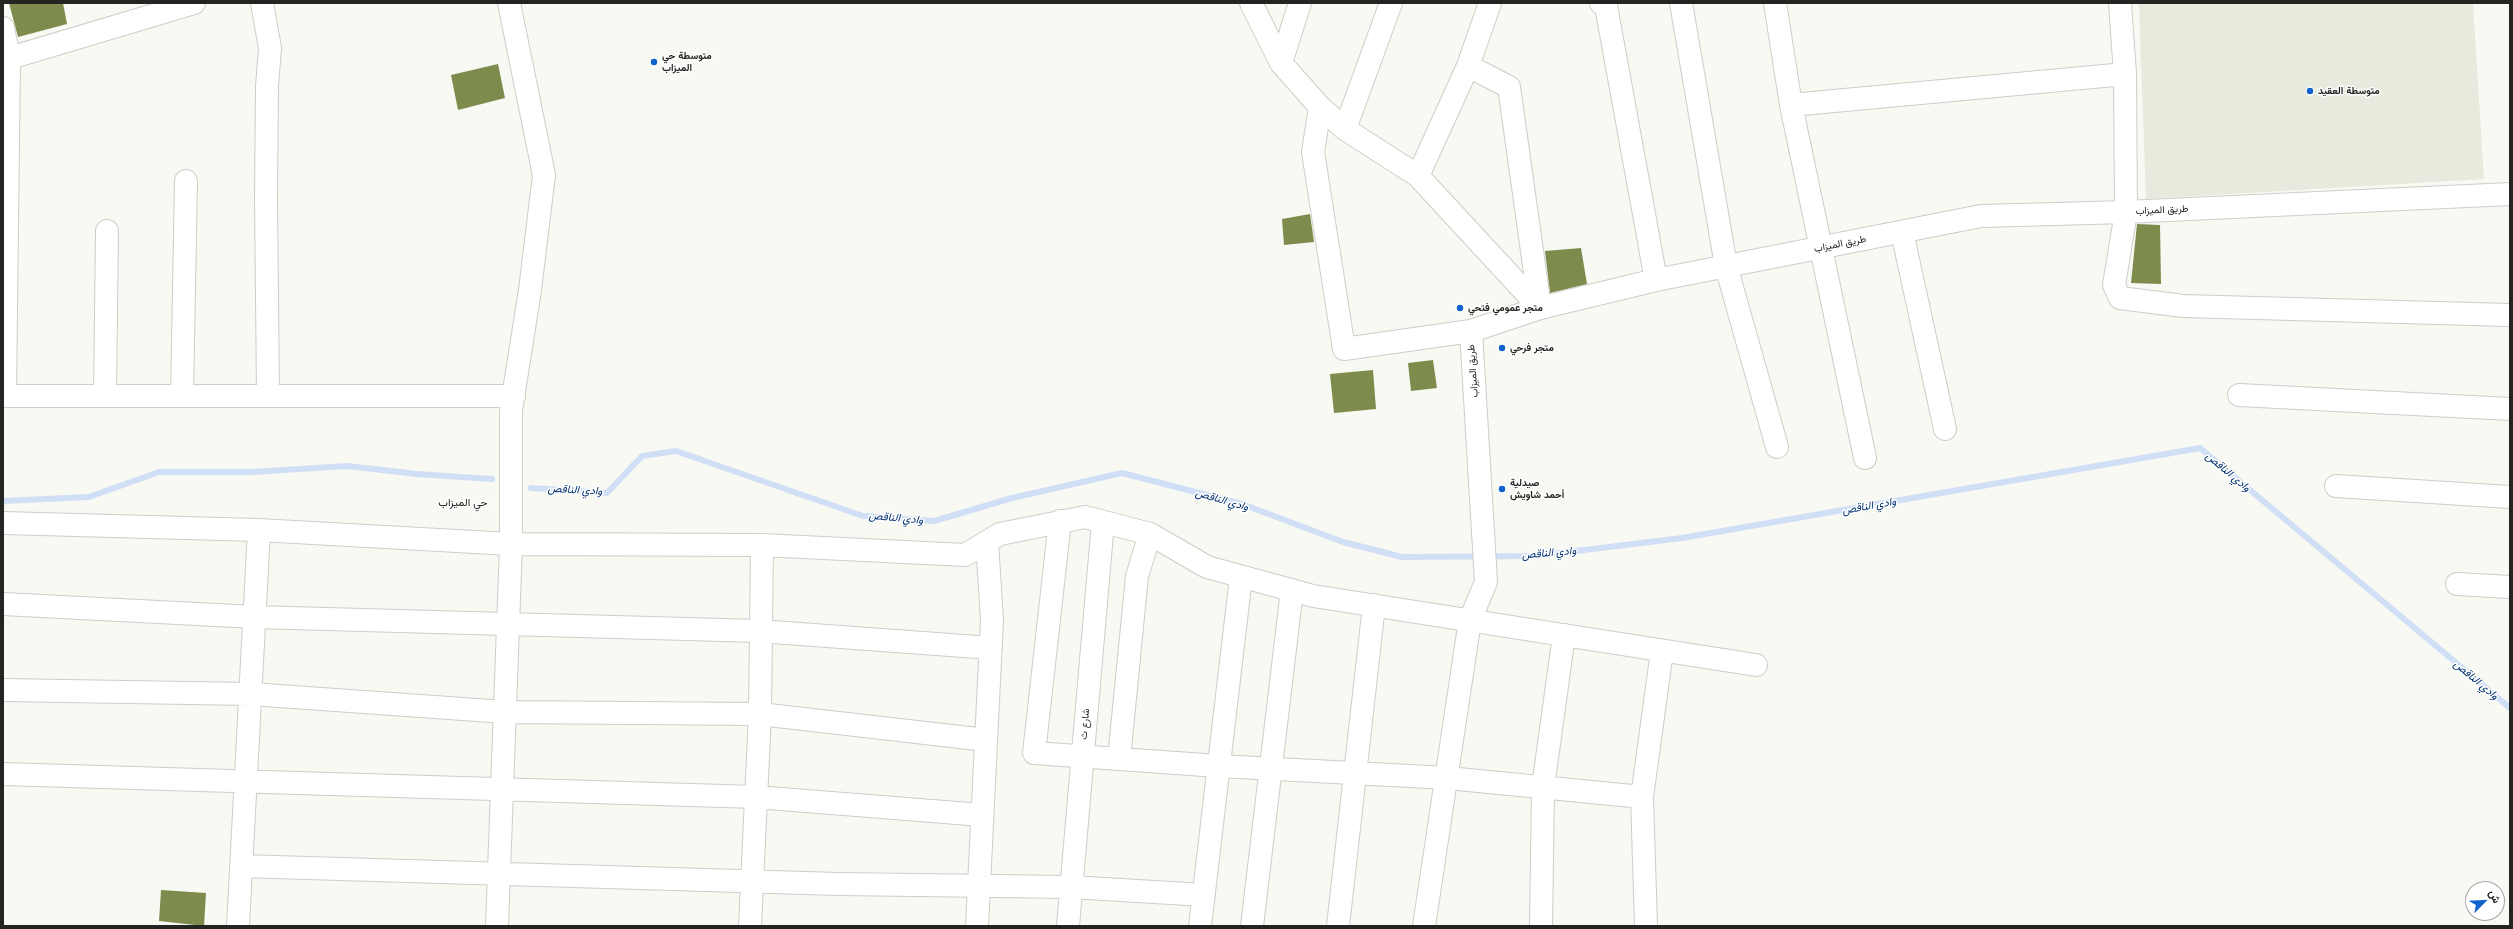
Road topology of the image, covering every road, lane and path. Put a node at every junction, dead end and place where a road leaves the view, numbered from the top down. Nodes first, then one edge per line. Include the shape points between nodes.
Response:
1 (194, 3) edge
2 (262, 3) edge
3 (509, 3) edge
4 (1251, 3) edge
5 (1300, 3) edge
6 (1391, 3) edge
7 (1490, 3) edge
8 (1601, 3) edge
9 (1681, 3) edge
10 (1775, 3) edge
11 (2120, 3) edge
12 (3, 28) edge
13 (6, 59) edge
14 (1281, 63) junction
15 (1468, 66) junction
16 (2125, 74) junction
17 (1791, 105) junction
18 (1320, 107) junction
19 (1345, 129) junction
20 (1418, 176) junction
21 (186, 181) dead end
22 (2510, 194) edge
23 (2126, 212) junction
24 (107, 231) dead end
25 (1902, 232) junction
26 (1820, 248) junction
27 (1726, 266) junction
28 (1656, 280) junction
29 (1540, 308) junction
30 (2510, 315) edge
31 (1471, 331) junction
32 (2239, 395) dead end
33 (4, 396) edge
34 (105, 396) junction
35 (182, 396) junction
36 (268, 396) junction
37 (514, 396) junction
38 (2510, 409) edge
39 (1945, 429) dead end
40 (1777, 447) dead end
41 (1865, 458) dead end
42 (2336, 486) dead end
43 (2510, 497) edge
44 (3, 522) edge
45 (1060, 522) junction
46 (1103, 522) junction
47 (259, 530) junction
48 (1150, 534) junction
49 (987, 542) junction
50 (511, 544) junction
51 (762, 545) junction
52 (1241, 577) junction
53 (2457, 584) dead end
54 (2510, 587) edge
55 (1292, 590) junction
56 (3, 604) edge
57 (1374, 605) junction
58 (254, 617) junction
59 (1470, 620) junction
60 (506, 625) junction
61 (760, 631) junction
62 (1564, 635) junction
63 (991, 648) junction
64 (1662, 651) junction
65 (1756, 665) dead end
66 (3, 690) edge
67 (251, 694) junction
68 (505, 712) junction
69 (760, 714) junction
70 (986, 740) junction
71 (1083, 756) junction
72 (1119, 759) junction
73 (1219, 766) junction
74 (1271, 768) junction
75 (1355, 773) junction
76 (3, 774) edge
77 (1448, 778) junction
78 (246, 782) junction
79 (1543, 787) junction
80 (502, 789) junction
81 (756, 797) junction
82 (1642, 797) junction
83 (982, 816) junction
84 (241, 866) junction
85 (497, 874) junction
86 (752, 880) junction
87 (979, 886) junction
88 (1071, 887) junction
89 (1204, 895) junction
90 (238, 926) edge
91 (497, 926) edge
92 (750, 926) edge
93 (977, 926) edge
94 (1068, 926) edge
95 (1200, 926) edge
96 (1252, 926) edge
97 (1338, 926) edge
98 (1424, 926) edge
99 (1541, 926) edge
100 (1646, 926) edge

1 - 13 street
2 - 36 street via 270,48 266,198
3 - 37 street via 544,175
4 - 14 street
5 - 14 street
6 - 19 street
7 - 15 street
8 - 28 street via 1606,6
9 - 27 street
10 - 17 street
11 - 16 street
12 - 13 street
13 - 33 street
14 - 18 street
15 - 20 street
15 - 29 street via 1509,86
16 - 17 street
16 - 23 street
17 - 26 street
18 - 19 street
18 - 31 street via 1313,152 1344,349
19 - 20 street
20 - 29 street
21 - 35 street
22 - 23 street, طريق الميزاب
23 - 25 street, طريق الميزاب via 1981,216
23 - 30 street via 2114,285 2120,298 2183,306
24 - 34 street
25 - 26 street, طريق الميزاب
25 - 39 street
26 - 27 street, طريق الميزاب
26 - 41 street
27 - 28 street, طريق الميزاب
27 - 40 street
28 - 29 street, طريق الميزاب
29 - 31 street, طريق الميزاب
31 - 59 street, طريق الميزاب via 1486,582
32 - 38 street
33 - 34 street
34 - 35 street
35 - 36 street
36 - 37 street
37 - 50 street
42 - 43 street
44 - 47 street
45 - 46 street via 1085,517
45 - 49 street via 1000,534
45 - 71 street via 1034,753
46 - 48 street
46 - 71 street, شارع ث
47 - 50 street
47 - 58 street
48 - 52 street via 1207,568
48 - 72 street via 1137,576
49 - 51 street via 965,555
49 - 63 street via 992,620
50 - 51 street
50 - 60 street
51 - 61 street
52 - 55 street
52 - 73 street
53 - 54 street
55 - 57 street
55 - 74 street
56 - 58 street
57 - 59 street
57 - 75 street
58 - 60 street
58 - 67 street
59 - 62 street
59 - 77 street, طريق الميزاب
60 - 61 street
60 - 68 street
61 - 63 street
61 - 69 street
62 - 64 street
62 - 79 street
63 - 70 street
64 - 65 street
64 - 82 street
66 - 67 street
67 - 68 street
67 - 78 street
68 - 69 street
68 - 80 street
69 - 70 street
69 - 81 street
70 - 83 street
71 - 72 street
71 - 88 street, شارع ث
72 - 73 street
73 - 74 street
73 - 89 street
74 - 75 street
74 - 96 street
75 - 77 street
75 - 97 street
76 - 78 street
77 - 79 street
77 - 98 street, طريق الميزاب
78 - 80 street
78 - 84 street
79 - 82 street
79 - 99 street
80 - 81 street
80 - 85 street
81 - 83 street
81 - 86 street
82 - 100 street
83 - 87 street
84 - 85 street
84 - 90 street
85 - 86 street
85 - 91 street
86 - 87 street
86 - 92 street
87 - 88 street
87 - 93 street
88 - 89 street
88 - 94 street, شارع ث
89 - 95 street

